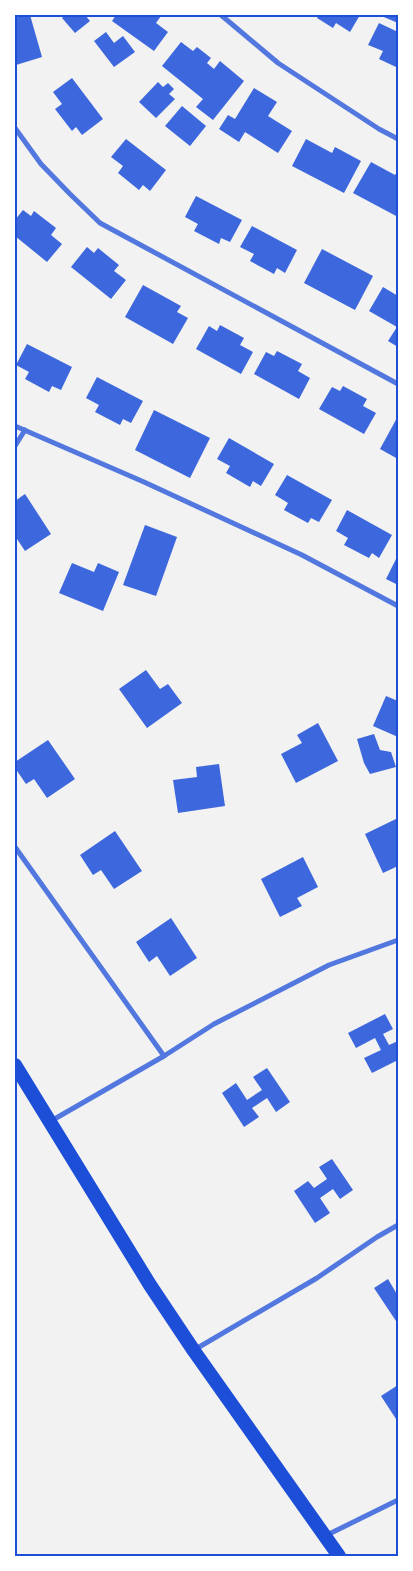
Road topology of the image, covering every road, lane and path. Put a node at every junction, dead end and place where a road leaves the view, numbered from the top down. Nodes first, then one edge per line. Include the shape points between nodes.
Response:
1 (221, 15) edge
2 (15, 128) edge
3 (398, 138) edge
4 (398, 384) edge
5 (15, 426) edge
6 (25, 430) junction
7 (15, 446) edge
8 (398, 606) edge
9 (15, 847) edge
10 (398, 940) edge
11 (164, 1056) junction
12 (16, 1069) edge
13 (50, 1122) junction
14 (398, 1225) edge
15 (194, 1351) junction
16 (398, 1500) edge
17 (325, 1536) junction
18 (339, 1556) edge

1 - 3 street via 278,63
2 - 4 street via 42,164 100,223
5 - 6 street
6 - 7 street
6 - 8 street via 302,555
9 - 11 street
10 - 11 street via 329,965 214,1024
11 - 13 street
12 - 13 highway
13 - 15 highway
14 - 15 street via 317,1278
15 - 17 highway
16 - 17 street
17 - 18 highway

